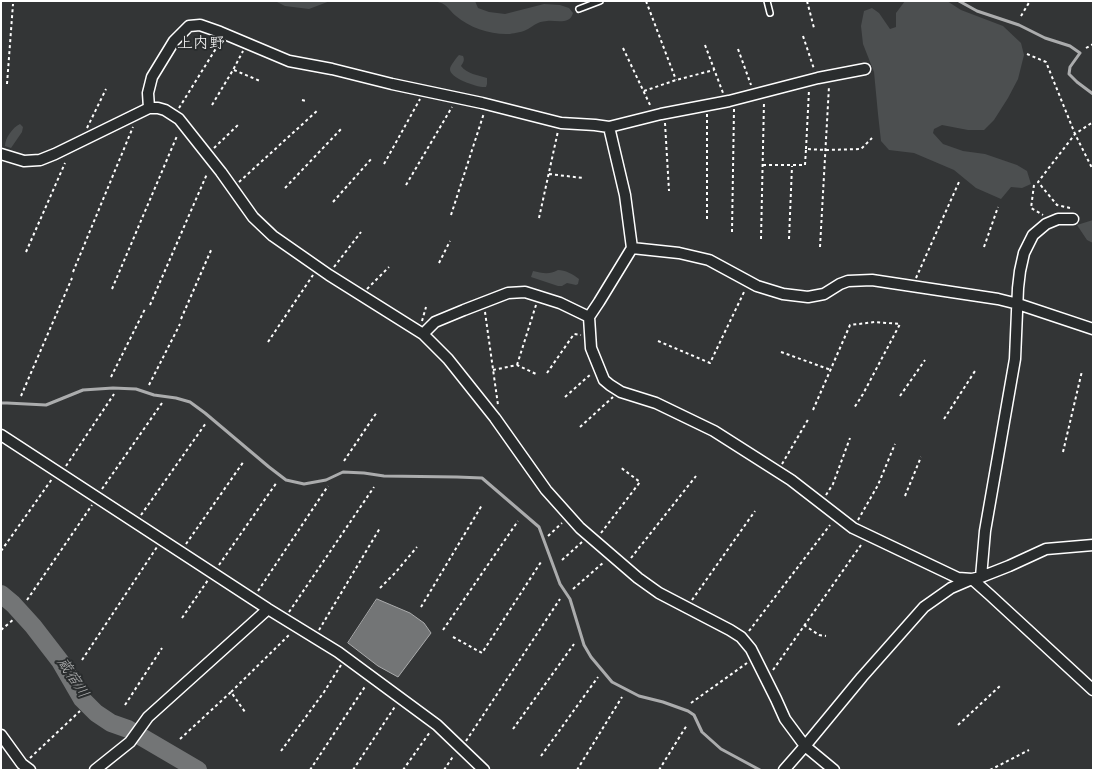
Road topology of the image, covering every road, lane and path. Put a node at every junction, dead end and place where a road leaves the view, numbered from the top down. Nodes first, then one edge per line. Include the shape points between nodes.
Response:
1 (600, 1) edge
2 (646, 1) edge
3 (767, 1) edge
4 (807, 1) edge
5 (1030, 1) edge
6 (12, 4) dead end
7 (579, 9) dead end
8 (770, 13) dead end
9 (1021, 16) dead end
10 (814, 28) dead end
11 (803, 36) dead end
12 (222, 37) dead end
13 (1093, 44) edge
14 (705, 45) dead end
15 (246, 46) dead end
16 (623, 48) dead end
17 (1086, 48) dead end
18 (738, 49) dead end
19 (1026, 54) dead end
20 (865, 69) dead end
21 (233, 70) junction
22 (714, 70) junction
23 (818, 78) junction
24 (676, 80) junction
25 (260, 81) dead end
26 (830, 82) dead end
27 (7, 84) dead end
28 (809, 86) dead end
29 (106, 89) dead end
30 (753, 90) dead end
31 (644, 91) junction
32 (422, 96) dead end
33 (724, 97) dead end
34 (764, 98) dead end
35 (302, 100) dead end
36 (306, 102) dead end
37 (454, 103) dead end
38 (212, 105) dead end
39 (734, 106) dead end
40 (149, 108) junction
41 (178, 109) dead end
42 (318, 110) dead end
43 (485, 110) dead end
44 (707, 111) dead end
45 (654, 112) dead end
46 (664, 119) dead end
47 (1093, 122) edge
48 (239, 124) dead end
49 (134, 126) dead end
50 (609, 127) junction
51 (342, 128) dead end
52 (86, 129) dead end
53 (559, 129) dead end
54 (1075, 134) junction
55 (177, 136) dead end
56 (872, 138) dead end
57 (806, 148) junction
58 (826, 150) junction
59 (211, 151) dead end
60 (1, 154) edge
61 (372, 158) dead end
62 (64, 163) dead end
63 (384, 164) dead end
64 (763, 166) junction
65 (792, 166) junction
66 (1093, 170) edge
67 (206, 174) dead end
68 (549, 174) junction
69 (583, 178) dead end
70 (959, 182) dead end
71 (238, 183) dead end
72 (406, 185) dead end
73 (1034, 185) dead end
74 (285, 188) dead end
75 (669, 191) dead end
76 (333, 202) dead end
77 (998, 207) dead end
78 (1072, 208) dead end
79 (452, 215) dead end
80 (539, 218) dead end
81 (1048, 218) dead end
82 (1072, 219) dead end
83 (707, 221) dead end
84 (361, 232) dead end
85 (732, 232) dead end
86 (761, 239) dead end
87 (789, 239) dead end
88 (450, 241) dead end
89 (820, 247) dead end
90 (984, 247) dead end
91 (212, 248) dead end
92 (632, 248) junction
93 (26, 252) dead end
94 (439, 263) dead end
95 (389, 267) dead end
96 (331, 270) dead end
97 (73, 272) dead end
98 (314, 275) dead end
99 (72, 278) dead end
100 (915, 281) dead end
101 (747, 287) dead end
102 (112, 289) dead end
103 (366, 291) dead end
104 (537, 302) dead end
105 (1018, 304) junction
106 (150, 305) dead end
107 (426, 307) dead end
108 (485, 307) dead end
109 (145, 309) dead end
110 (589, 317) junction
111 (181, 319) dead end
112 (180, 324) dead end
113 (1093, 329) edge
114 (421, 330) junction
115 (585, 335) dead end
116 (658, 341) dead end
117 (268, 342) dead end
118 (781, 352) dead end
119 (925, 360) dead end
120 (517, 365) junction
121 (493, 370) junction
122 (831, 370) junction
123 (976, 371) dead end
124 (1082, 371) dead end
125 (593, 372) dead end
126 (547, 373) dead end
127 (536, 374) dead end
128 (111, 377) dead end
129 (149, 385) dead end
130 (114, 394) dead end
131 (615, 395) dead end
132 (21, 396) dead end
133 (900, 396) dead end
134 (565, 397) dead end
135 (162, 403) dead end
136 (498, 407) dead end
137 (854, 408) dead end
138 (813, 410) dead end
139 (377, 412) dead end
140 (809, 418) dead end
141 (944, 419) dead end
142 (206, 423) dead end
143 (580, 427) dead end
144 (1, 435) edge
145 (850, 438) dead end
146 (895, 444) dead end
147 (1063, 452) dead end
148 (921, 457) dead end
149 (244, 461) dead end
150 (344, 461) dead end
151 (66, 466) dead end
152 (781, 466) dead end
153 (620, 467) dead end
154 (696, 476) dead end
155 (54, 477) dead end
156 (277, 482) dead end
157 (328, 486) dead end
158 (374, 487) dead end
159 (101, 490) dead end
160 (825, 496) dead end
161 (905, 496) dead end
162 (94, 502) dead end
163 (482, 505) dead end
164 (755, 511) dead end
165 (140, 517) dead end
166 (565, 520) dead end
167 (518, 521) dead end
168 (857, 522) dead end
169 (830, 525) dead end
170 (380, 528) dead end
171 (548, 536) dead end
172 (598, 537) dead end
173 (585, 540) dead end
174 (159, 545) dead end
175 (860, 545) dead end
176 (1093, 545) edge
177 (417, 547) dead end
178 (184, 548) dead end
179 (1, 551) edge
180 (562, 560) dead end
181 (606, 560) dead end
182 (541, 562) dead end
183 (628, 562) dead end
184 (216, 569) dead end
185 (210, 578) dead end
186 (976, 578) junction
187 (380, 588) dead end
188 (573, 588) dead end
189 (256, 594) dead end
190 (560, 599) dead end
191 (27, 600) dead end
192 (689, 604) dead end
193 (421, 607) dead end
194 (268, 608) junction
195 (287, 615) dead end
196 (182, 618) dead end
197 (14, 619) dead end
198 (804, 625) junction
199 (1, 630) edge
200 (443, 630) dead end
201 (293, 631) dead end
202 (748, 632) dead end
203 (316, 634) dead end
204 (826, 636) dead end
205 (453, 637) dead end
206 (574, 644) dead end
207 (162, 648) dead end
208 (82, 660) dead end
209 (749, 661) dead end
210 (340, 665) dead end
211 (772, 672) dead end
212 (598, 677) dead end
213 (366, 685) dead end
214 (1002, 685) dead end
215 (1093, 690) edge
216 (232, 692) junction
217 (622, 697) dead end
218 (692, 703) dead end
219 (396, 704) dead end
220 (125, 705) dead end
221 (80, 711) dead end
222 (245, 712) dead end
223 (687, 725) dead end
224 (958, 725) dead end
225 (513, 729) dead end
226 (431, 731) dead end
227 (1, 735) edge
228 (180, 739) dead end
229 (466, 742) dead end
230 (805, 746) junction
231 (1029, 750) dead end
232 (281, 751) dead end
233 (456, 752) dead end
234 (541, 756) dead end
235 (30, 758) dead end
236 (30, 770) edge
237 (95, 770) edge
238 (310, 770) edge
239 (353, 770) edge
240 (403, 770) edge
241 (444, 770) edge
242 (484, 770) edge
243 (577, 770) edge
244 (659, 770) edge
245 (784, 770) edge
246 (834, 770) edge
247 (990, 770) edge

1 - 7 lane
2 - 24 path
3 - 8 lane
4 - 10 path
5 - 9 path
6 - 27 path
11 - 23 path
12 - 41 path
13 - 17 path
14 - 22 path
15 - 21 path
16 - 31 path
18 - 30 path
19 - 54 path via 1046,62
20 - 23 street
21 - 25 path
21 - 38 path
22 - 24 path
22 - 33 path
23 - 50 street via 729,101
24 - 31 path
26 - 58 path
28 - 57 path
29 - 52 path
31 - 45 path
32 - 63 path
34 - 64 path
35 - 36 path
37 - 72 path
39 - 85 path
40 - 50 street via 148,93 152,77 174,41 189,26 200,25 290,61 561,123
40 - 60 street via 40,160 24,161
40 - 114 street via 165,110 179,119 254,217 273,236 329,275
42 - 71 path
43 - 79 path
44 - 83 path
46 - 75 path
47 - 54 path
48 - 59 path
49 - 97 path
50 - 92 street via 625,195
51 - 74 path
53 - 68 path
54 - 66 path
54 - 78 path via 1038,182 1057,205
55 - 102 path
56 - 58 path via 861,149
57 - 58 path
57 - 65 path via 805,165
58 - 89 path
61 - 76 path
62 - 93 path
64 - 65 path
64 - 86 path
65 - 87 path
67 - 106 path
68 - 69 path
68 - 80 path
70 - 100 path
73 - 81 path via 1031,208
77 - 90 path
82 - 105 street via 1058,219 1046,224 1033,235 1024,253 1020,271
84 - 96 path
88 - 94 path
91 - 111 path
92 - 105 street via 679,252 709,260 756,286 783,294 808,297 824,294 848,281 872,280
92 - 110 street
95 - 103 path
98 - 117 path
99 - 132 path
101 - 116 path via 710,363
104 - 120 path
105 - 113 street
105 - 186 street via 1015,359
107 - 114 path
108 - 121 path
109 - 128 path
110 - 114 street via 560,302 525,292 508,293
110 - 186 street via 591,348 604,380 610,385 621,392 656,403 714,431 791,480 853,528 958,578
112 - 129 path
114 - 230 street via 453,365 495,418 546,490 580,528 659,593 741,637 751,649 785,719
115 - 126 path via 574,334
118 - 122 path
119 - 133 path
120 - 121 path
120 - 127 path
121 - 136 path
122 - 137 path via 850,325 875,322 900,324
122 - 138 path
123 - 141 path
124 - 147 path
125 - 134 path
130 - 151 path
131 - 143 path
135 - 159 path
139 - 150 path
140 - 152 path
142 - 165 path
144 - 194 street
145 - 160 path via 833,484
146 - 168 path via 878,485
148 - 161 path
149 - 178 path
153 - 172 path via 640,482
154 - 183 path
155 - 179 path
156 - 184 path
157 - 189 path
158 - 195 path
162 - 191 path
163 - 193 path
164 - 192 path
166 - 171 path
167 - 200 path
169 - 202 path
170 - 203 path
173 - 180 path
174 - 208 path
175 - 198 path
176 - 186 street via 1046,549
177 - 187 path
181 - 188 path
182 - 205 path via 482,653
185 - 196 path
186 - 215 street via 990,595
186 - 230 street via 951,588 924,606
190 - 229 path
194 - 237 street via 148,717 130,742
194 - 242 street via 338,652 436,725
197 - 199 path
198 - 204 path via 819,635
198 - 211 path
201 - 216 path
206 - 225 path
207 - 220 path
209 - 218 path
210 - 232 path via 324,692
212 - 234 path
213 - 238 path
214 - 224 path
216 - 222 path
216 - 228 path
217 - 243 path
219 - 239 path
221 - 235 path
223 - 244 path
226 - 240 path
227 - 236 street via 22,764
230 - 245 street
230 - 246 street
231 - 247 path
233 - 241 path

